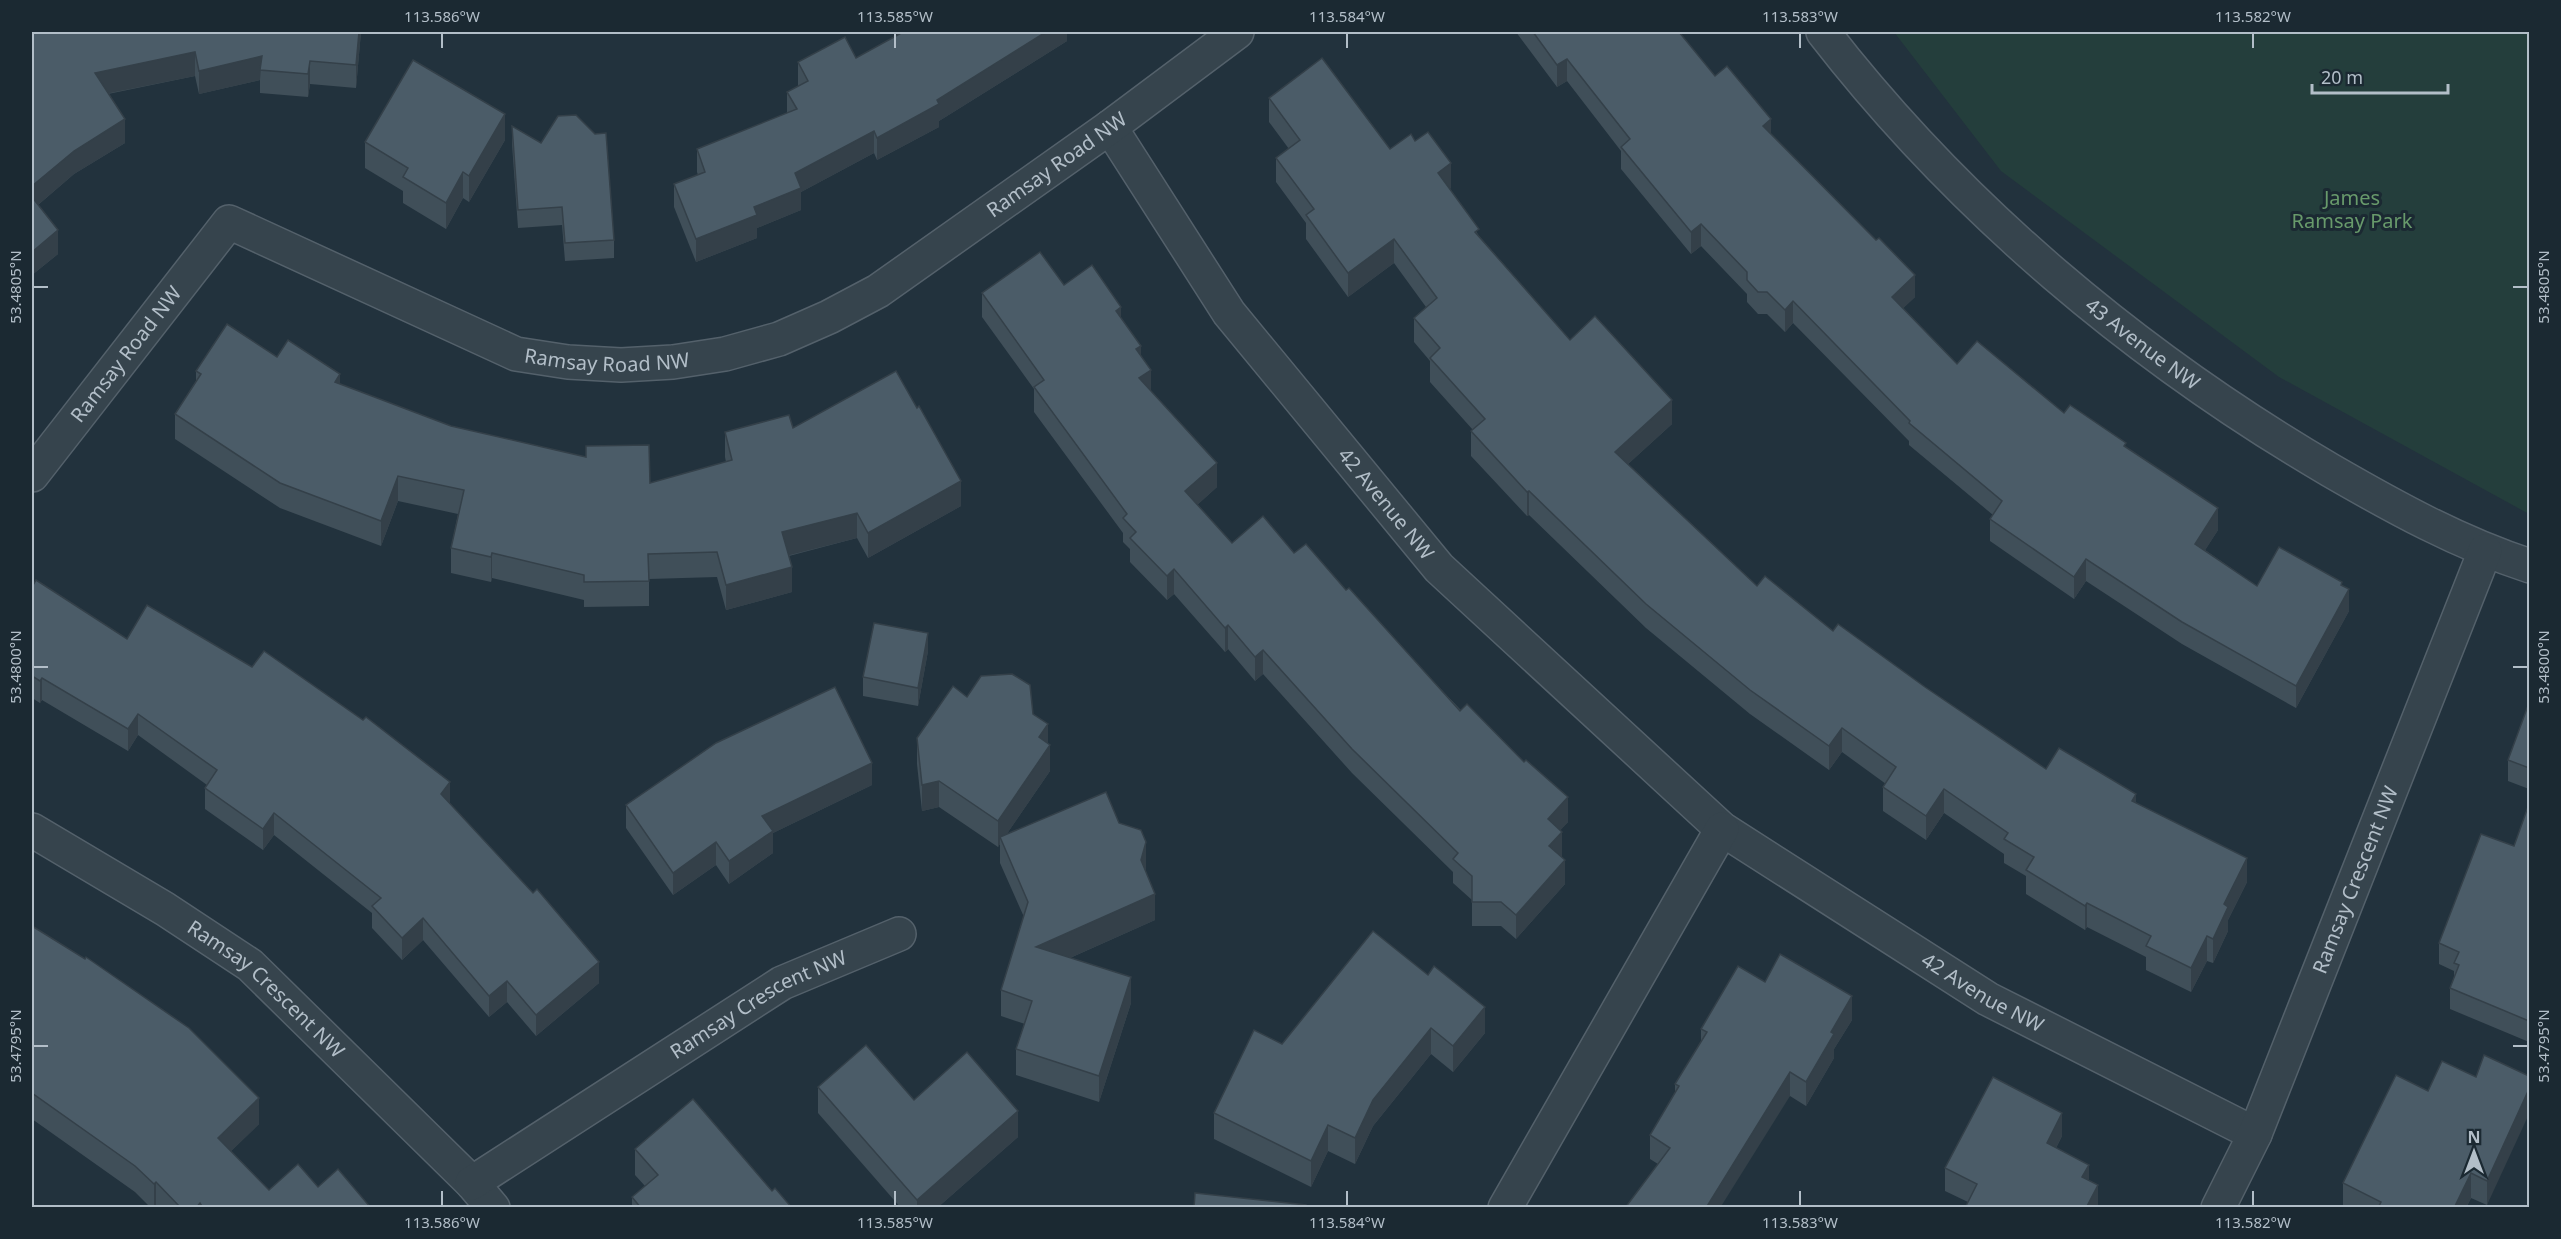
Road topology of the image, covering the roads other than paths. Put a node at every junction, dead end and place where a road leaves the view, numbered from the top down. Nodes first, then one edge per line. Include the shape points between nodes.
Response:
1 (1237, 32) edge
2 (1823, 32) edge
3 (1110, 127) junction
4 (32, 474) edge
5 (2485, 551) junction
6 (2529, 566) edge
7 (1722, 829) junction
8 (32, 830) edge
9 (899, 934) dead end
10 (2255, 1134) junction
11 (472, 1183) junction
12 (493, 1208) edge
13 (1505, 1208) edge
14 (2218, 1208) edge

1 - 3 street, Ramsay Road NW
2 - 5 street, 43 Avenue NW via 1954,180 2093,307 2185,377 2281,441 2381,500
3 - 4 street, Ramsay Road NW via 878,291 779,339 725,354 673,362 621,365 516,354 229,222
3 - 7 street, 42 Avenue NW via 1229,313 1438,568
5 - 6 street, 43 Avenue NW
5 - 10 street, Ramsay Crescent NW
7 - 10 street, 42 Avenue NW via 1988,999
7 - 13 street
8 - 11 street, Ramsay Crescent NW via 250,965
9 - 11 street, Ramsay Crescent NW via 782,983
10 - 14 street, Ramsay Crescent NW
11 - 12 street, Ramsay Crescent NW

